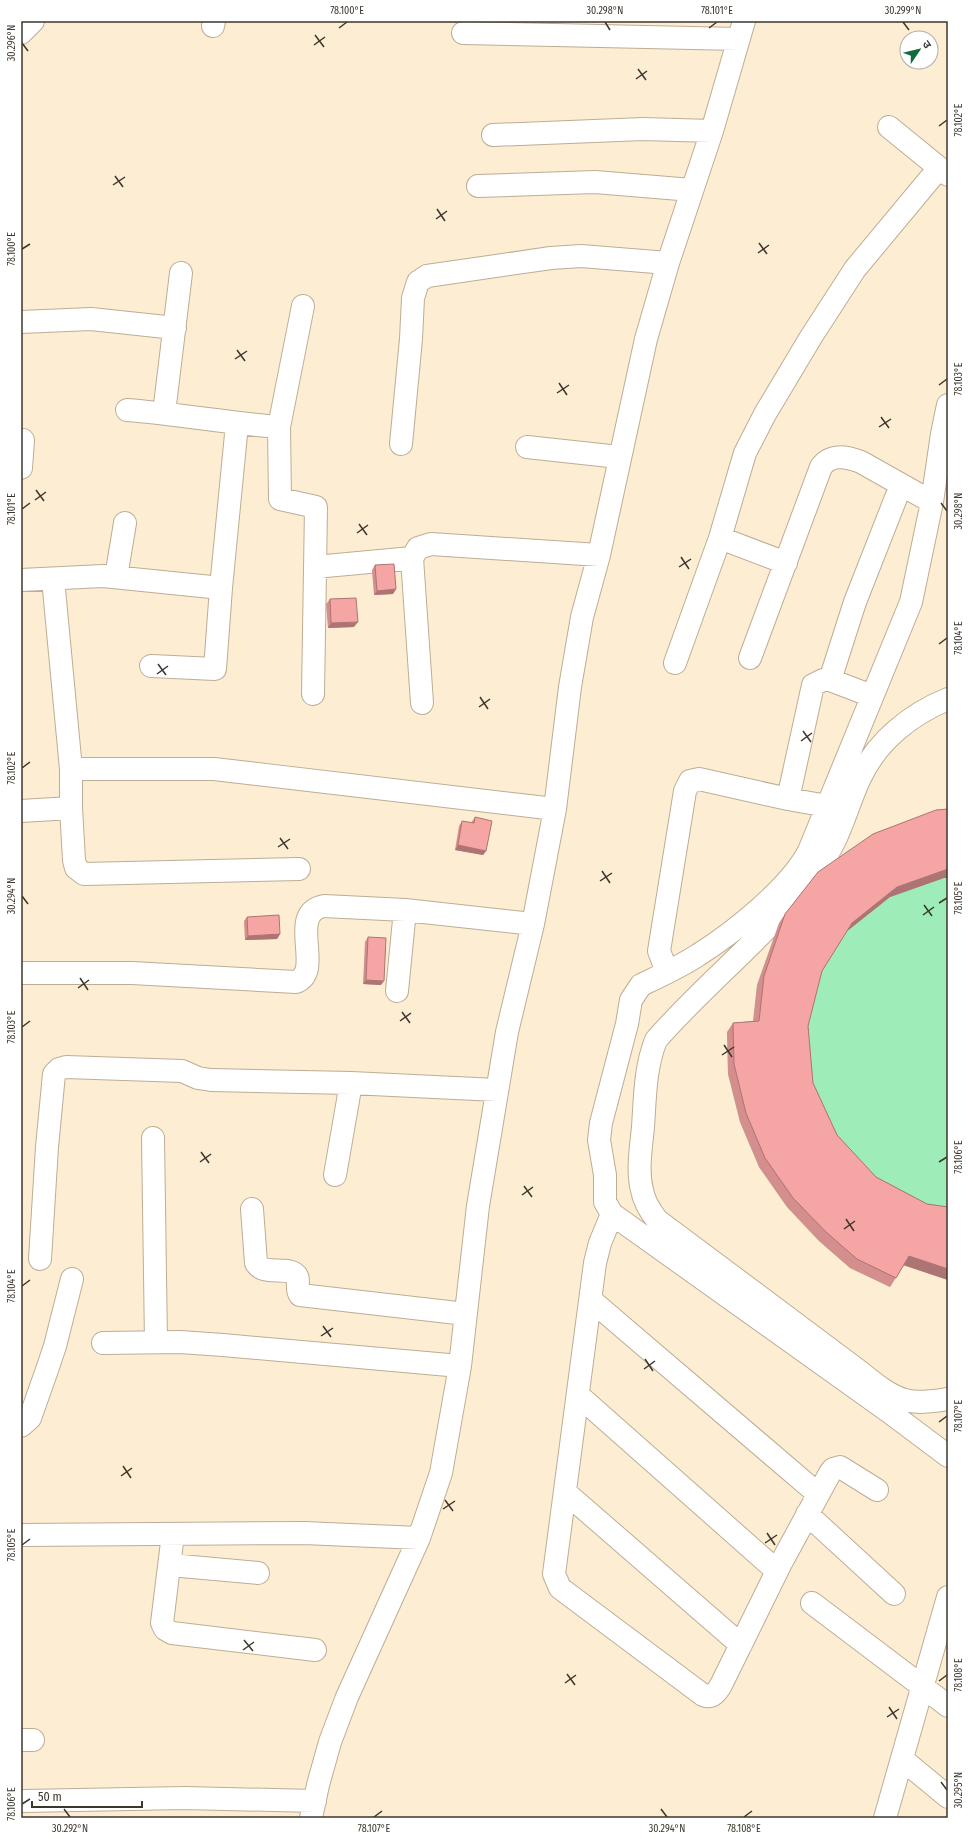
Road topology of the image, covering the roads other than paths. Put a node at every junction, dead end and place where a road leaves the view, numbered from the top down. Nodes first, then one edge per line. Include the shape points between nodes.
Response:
1 (32, 21) edge
2 (741, 30) edge
3 (21, 33) edge
4 (463, 33) dead end
5 (889, 127) dead end
6 (712, 131) junction
7 (493, 135) dead end
8 (944, 171) edge
9 (478, 186) dead end
10 (692, 190) junction
11 (668, 263) junction
12 (181, 273) dead end
13 (303, 306) dead end
14 (21, 322) edge
15 (175, 328) junction
16 (948, 405) edge
17 (127, 410) dead end
18 (164, 413) junction
19 (237, 424) junction
20 (279, 427) junction
21 (24, 440) dead end
22 (401, 444) dead end
23 (527, 447) dead end
24 (619, 457) junction
25 (21, 468) edge
26 (900, 485) junction
27 (932, 502) junction
28 (125, 523) dead end
29 (720, 538) junction
30 (599, 555) junction
31 (412, 558) junction
32 (786, 563) junction
33 (315, 567) junction
34 (116, 577) junction
35 (53, 579) junction
36 (21, 580) edge
37 (221, 588) junction
38 (750, 658) dead end
39 (675, 663) dead end
40 (151, 666) dead end
41 (830, 680) junction
42 (313, 694) dead end
43 (872, 696) junction
44 (948, 699) edge
45 (422, 704) dead end
46 (71, 769) junction
47 (788, 799) junction
48 (827, 806) junction
49 (71, 808) junction
50 (555, 809) junction
51 (21, 811) edge
52 (299, 869) dead end
53 (405, 910) junction
54 (533, 924) junction
55 (667, 972) junction
56 (21, 973) edge
57 (397, 991) dead end
58 (351, 1083) junction
59 (497, 1090) junction
60 (153, 1138) dead end
61 (335, 1175) dead end
62 (252, 1209) dead end
63 (612, 1214) junction
64 (40, 1259) dead end
65 (72, 1279) dead end
66 (591, 1300) junction
67 (466, 1314) junction
68 (156, 1342) junction
69 (103, 1343) dead end
70 (460, 1366) junction
71 (578, 1395) junction
72 (948, 1399) edge
73 (21, 1426) edge
74 (948, 1456) edge
75 (877, 1490) dead end
76 (565, 1492) junction
77 (818, 1494) junction
78 (807, 1514) junction
79 (173, 1534) junction
80 (21, 1535) edge
81 (419, 1538) junction
82 (170, 1565) junction
83 (777, 1571) junction
84 (258, 1573) dead end
85 (894, 1594) dead end
86 (947, 1602) edge
87 (812, 1603) dead end
88 (741, 1645) junction
89 (315, 1650) dead end
90 (923, 1686) junction
91 (948, 1706) edge
92 (902, 1759) junction
93 (948, 1797) edge
94 (24, 1801) dead end
95 (313, 1810) edge
96 (885, 1818) edge

1 - 3 street
2 - 4 street
2 - 6 street
5 - 8 street
6 - 7 street via 643,129
6 - 10 street
8 - 29 street via 855,269 811,337 745,453
9 - 10 street via 595,182
10 - 11 street
11 - 22 street via 580,256 427,276 422,279 415,289 413,298
11 - 24 street via 646,339
12 - 15 street
13 - 20 street
14 - 15 street via 91,319
15 - 18 street
16 - 27 street
17 - 18 street
18 - 19 street
19 - 20 street
19 - 37 street
20 - 33 street via 280,499 316,508
21 - 25 street
23 - 24 street
24 - 30 street
26 - 27 street
26 - 32 street via 851,459 836,458 824,462
26 - 41 street via 854,602
27 - 43 street via 911,602
28 - 34 street
29 - 32 street
29 - 39 street
30 - 31 street via 430,544 418,548
30 - 50 street via 582,617 570,687
31 - 33 street
31 - 45 street
32 - 38 street
33 - 42 street
34 - 35 street
34 - 37 street
35 - 36 street
35 - 46 street
37 - 40 street via 215,669
41 - 43 street
41 - 47 street via 817,682 811,689
43 - 48 street
44 - 72 street via 924,710 884,741 860,778 834,842 816,871 784,909 656,1040 650,1053 647,1075 639,1176 645,1202 657,1220 888,1392 905,1400 929,1402
46 - 49 street
46 - 50 street via 214,769
47 - 48 street
47 - 55 street via 699,779 694,779 687,785 659,951
48 - 55 street via 803,862 779,890 711,946
49 - 51 street
49 - 52 street via 74,860 76,868 84,874
50 - 54 street
53 - 54 street
53 - 56 street via 318,907 307,920 307,969 303,978 296,982 132,973
53 - 57 street
54 - 59 street via 507,1032
55 - 63 street via 641,985 633,995 601,1123 599,1140 605,1175 606,1202
58 - 59 street
58 - 61 street
58 - 64 street via 211,1080 182,1071 66,1067 59,1069 54,1074
59 - 67 street via 478,1206
60 - 68 street
62 - 67 street via 256,1263 264,1269 296,1274 300,1295
63 - 66 street via 595,1263
63 - 74 street
65 - 73 street via 53,1353 30,1418
66 - 71 street
66 - 77 street
67 - 70 street
68 - 69 street
68 - 70 street
70 - 81 street via 441,1473
71 - 76 street
71 - 83 street
75 - 77 street via 846,1469 836,1467
76 - 88 street
76 - 88 street via 554,1574 560,1588 707,1697 717,1691
77 - 78 street
78 - 83 street
78 - 85 street
79 - 80 street
79 - 81 street via 304,1533
79 - 82 street
81 - 95 street via 347,1697 330,1742
82 - 84 street
82 - 89 street via 162,1623 165,1630 172,1633
83 - 88 street
86 - 90 street
87 - 90 street
90 - 91 street
90 - 92 street
92 - 93 street
92 - 96 street
94 - 95 street via 185,1798

